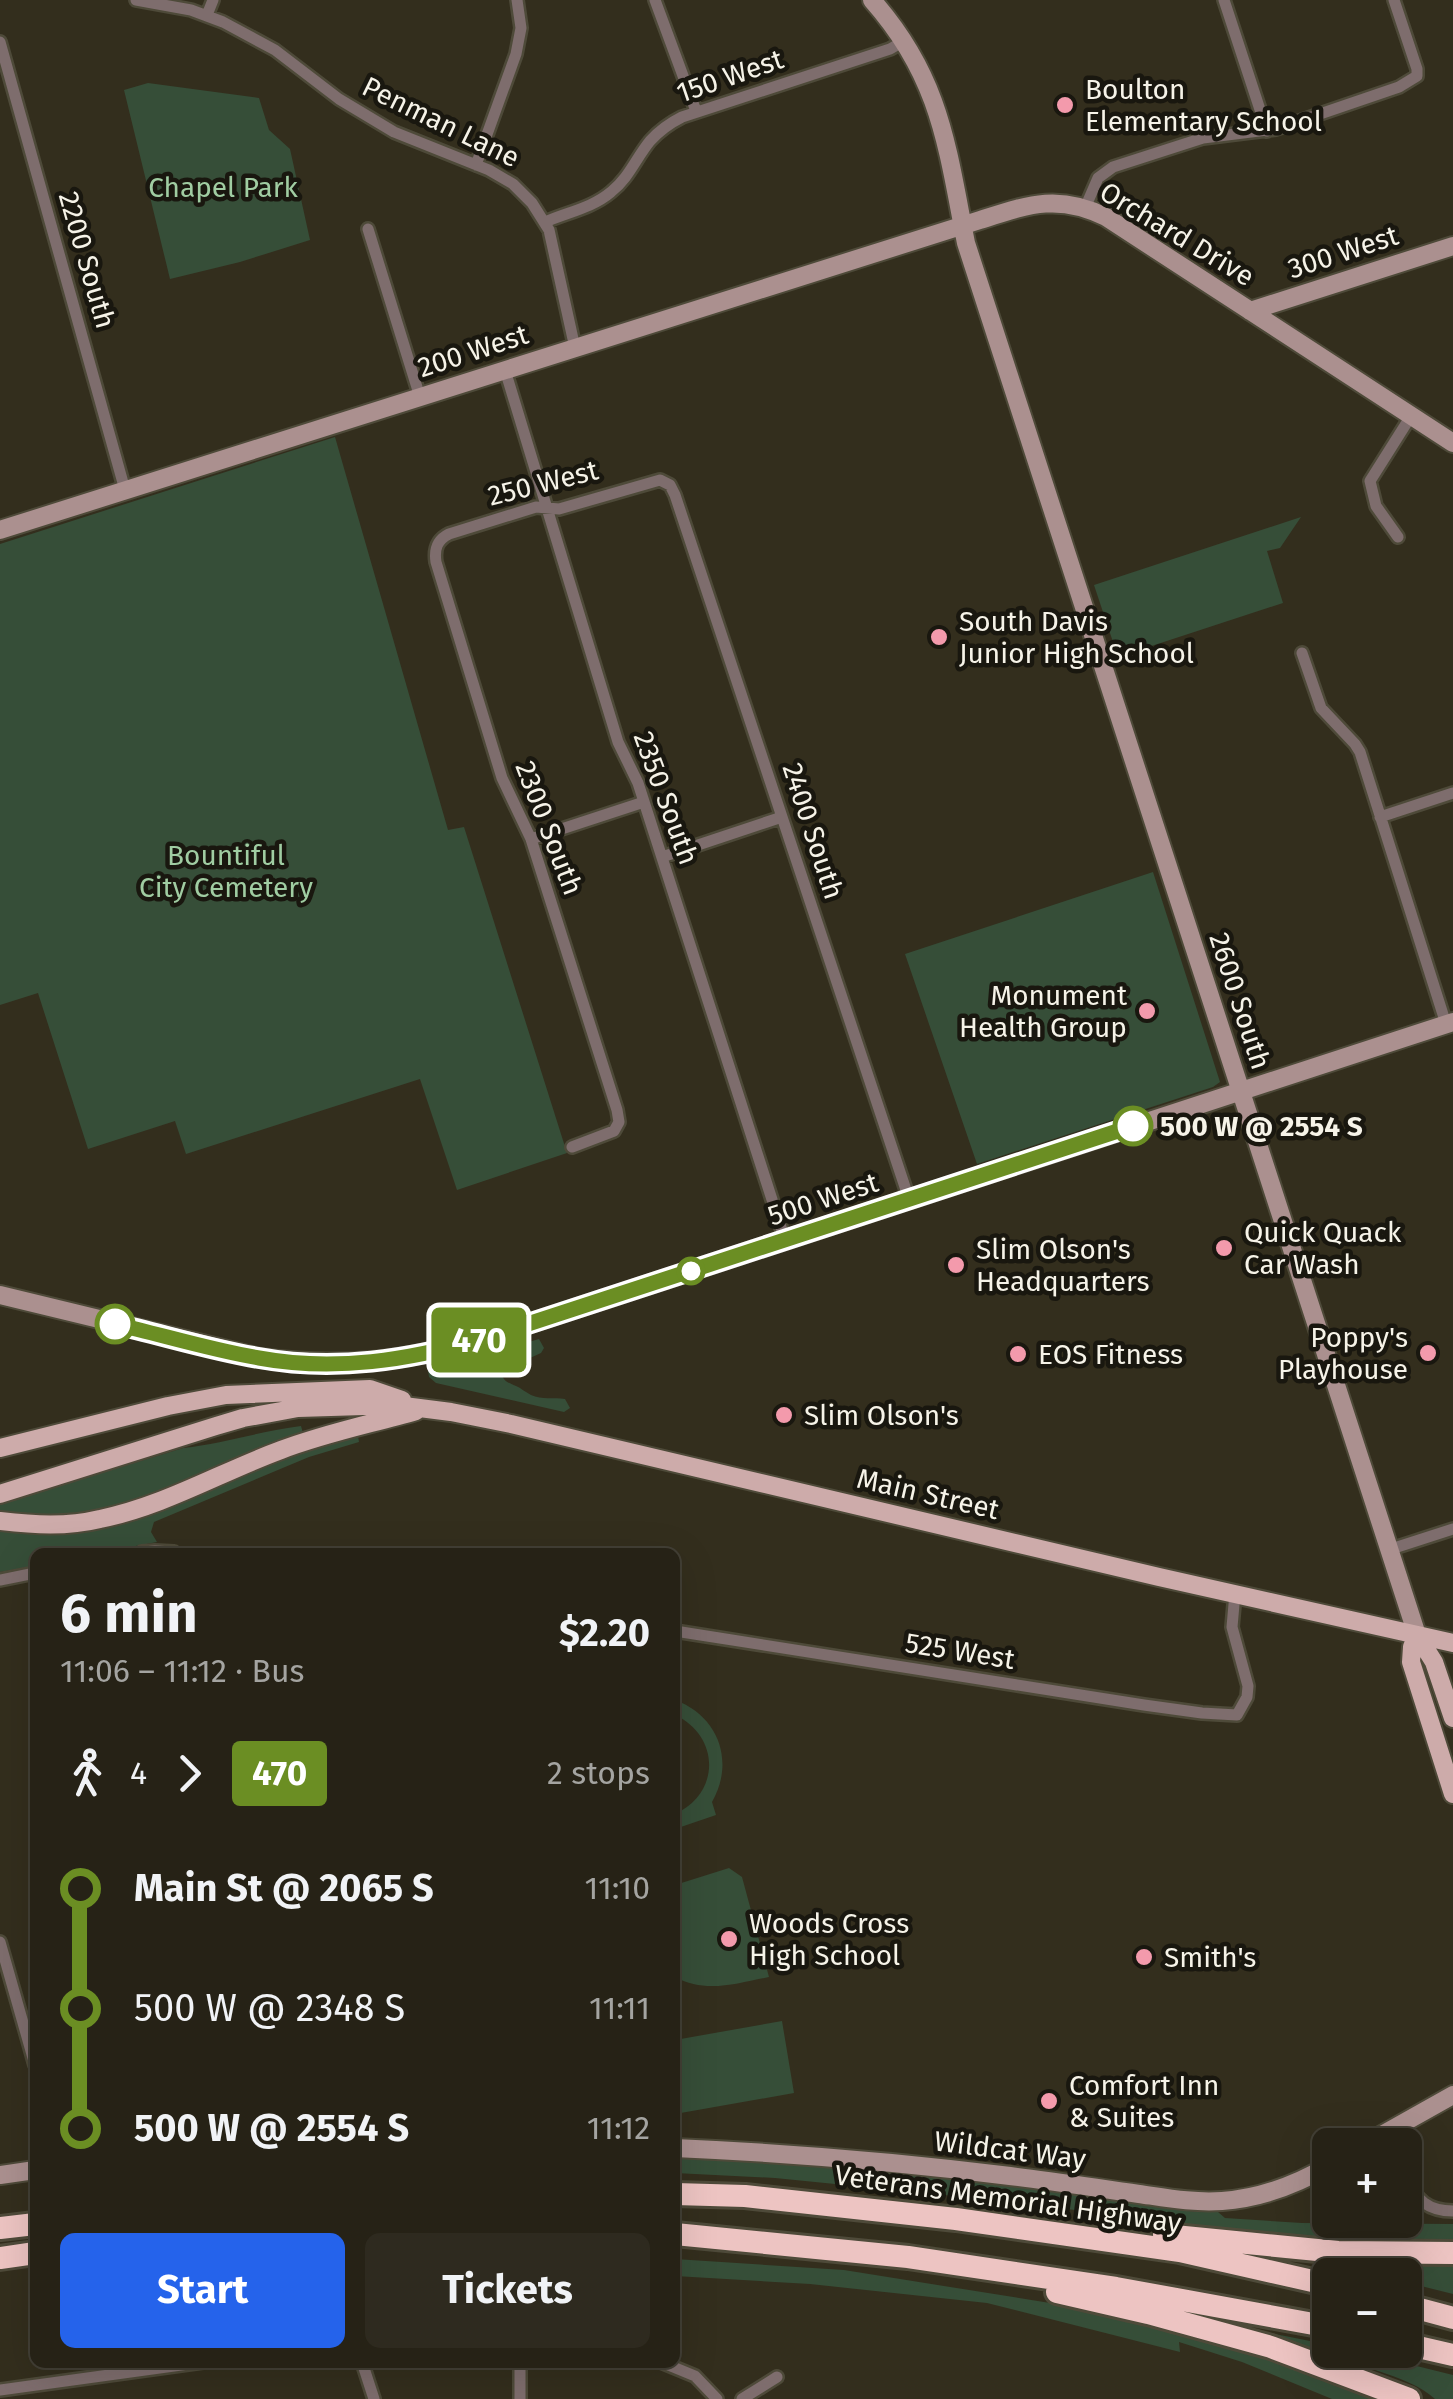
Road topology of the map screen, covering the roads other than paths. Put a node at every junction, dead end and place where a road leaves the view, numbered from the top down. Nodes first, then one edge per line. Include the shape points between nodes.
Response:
1 (136, 0) edge
2 (213, 0) edge
3 (517, 0) edge
4 (655, 0) edge
5 (872, 0) edge
6 (1224, 0) edge
7 (1394, 0) edge
8 (207, 15) junction
9 (904, 41) junction
10 (0, 42) edge
11 (696, 111) junction
12 (1267, 131) junction
13 (476, 165) junction
14 (1085, 208) junction
15 (545, 222) junction
16 (962, 225) junction
17 (368, 229) dead end
18 (1453, 246) edge
19 (1250, 311) junction
20 (575, 348) junction
21 (504, 370) junction
22 (420, 397) junction
23 (1410, 416) junction
24 (1453, 443) edge
25 (665, 481) joint
26 (126, 490) junction
27 (547, 508) junction
28 (0, 530) edge
29 (1398, 537) dead end
30 (437, 545) joint
31 (1302, 654) dead end
32 (1453, 793) edge
33 (644, 802) junction
34 (782, 817) junction
35 (1380, 817) junction
36 (531, 839) junction
37 (662, 857) junction
38 (1450, 1023) edge
39 (1240, 1091) junction
40 (572, 1147) dead end
41 (909, 1199) junction
42 (785, 1240) junction
43 (0, 1296) edge
44 (426, 1408) junction
45 (0, 1448) edge
46 (0, 1494) edge
47 (1, 1521) edge
48 (1453, 1528) edge
49 (1388, 1550) junction
50 (30, 1574) edge
51 (0, 1580) edge
52 (1235, 1593) junction
53 (680, 1632) edge
54 (1417, 1635) junction
55 (1453, 1644) edge
56 (1453, 1718) edge
57 (1453, 1794) edge
58 (0, 1942) edge
59 (30, 2047) edge
60 (1453, 2095) edge
61 (1398, 2128) edge
62 (680, 2148) edge
63 (30, 2171) edge
64 (0, 2175) edge
65 (1312, 2176) edge
66 (680, 2194) edge
67 (1422, 2202) edge
68 (1453, 2212) edge
69 (956, 2219) junction
70 (30, 2225) edge
71 (0, 2228) edge
72 (680, 2234) edge
73 (1453, 2253) edge
74 (30, 2254) edge
75 (908, 2257) junction
76 (0, 2258) edge
77 (1312, 2280) edge
78 (1422, 2310) edge
79 (1453, 2318) edge
80 (1312, 2323) edge
81 (1422, 2348) edge
82 (1453, 2355) edge
83 (160, 2368) edge
84 (364, 2368) edge
85 (520, 2368) edge
86 (676, 2368) edge
87 (777, 2376) dead end
88 (0, 2390) edge
89 (374, 2399) edge
90 (520, 2399) edge
91 (718, 2399) edge
92 (742, 2399) edge
93 (1409, 2399) edge

1 - 8 street, Penman Lane
2 - 8 street
3 - 13 street via 516,54
4 - 11 street
5 - 9 street
6 - 12 street
7 - 12 street via 1417,76
8 - 13 street, Penman Lane via 276,50 394,132
9 - 11 street, 150 West
9 - 16 street via 937,109
10 - 26 street, 2200 South
11 - 15 street, 150 West via 651,141 614,190
12 - 14 street via 1209,136 1114,167 1098,178
13 - 15 street, Penman Lane via 513,184
14 - 16 street, Orchard Drive via 1036,204
14 - 19 street, Orchard Drive
15 - 20 street, Penman Lane
16 - 20 street, 200 West
16 - 39 street, 2600 South
17 - 22 street
18 - 19 street, 300 West
19 - 23 street, Orchard Drive
20 - 21 street, 200 West
21 - 22 street, 200 West
21 - 27 street, 2350 South
22 - 26 street, 200 West
23 - 24 street, Orchard Drive
23 - 29 street via 1370,481 1376,506
25 - 27 street, 250 West
25 - 34 street, 2400 South
26 - 28 street, 200 West
27 - 30 street, 250 West via 449,534
27 - 33 street, 2350 South via 620,749
30 - 36 street, 2300 South via 436,562 502,778
31 - 35 street via 1321,708 1360,752
32 - 35 street
33 - 36 street
33 - 37 street, 2350 South
34 - 37 street
34 - 41 street, 2400 South
35 - 38 street
36 - 40 street, 2300 South via 618,1110 618,1128
37 - 42 street, 2350 South
38 - 39 street, 500 West
39 - 41 street, 500 West
39 - 49 street, 2600 South
41 - 42 street, 500 West
42 - 43 street, 500 West via 497,1334 372,1363 260,1358
44 - 45 main road via 370,1389 226,1395
44 - 46 main road via 330,1406 257,1415
44 - 47 main road via 280,1450 115,1516 68,1524
44 - 52 main road, Main Street
48 - 49 street
49 - 54 street, 2600 South
50 - 51 street
52 - 53 street, 525 West via 1232,1627 1248,1686 1237,1715
52 - 54 main road, Main Street
54 - 55 main road, Main Street
54 - 56 main road
54 - 57 main road, 2600 South via 1411,1662
58 - 59 street
60 - 61 street
62 - 65 street, Wildcat Way via 858,2159 1210,2202 1252,2197
63 - 64 street
66 - 69 highway, Veterans Memorial Highway
67 - 68 street
69 - 73 highway via 1338,2252
69 - 77 highway, Veterans Memorial Highway via 1180,2251
70 - 71 highway
72 - 75 highway
74 - 76 highway
75 - 80 highway
75 - 93 highway via 1271,2347
78 - 79 highway
81 - 82 highway
83 - 88 street
84 - 89 street
85 - 90 street
86 - 91 street
87 - 92 street

